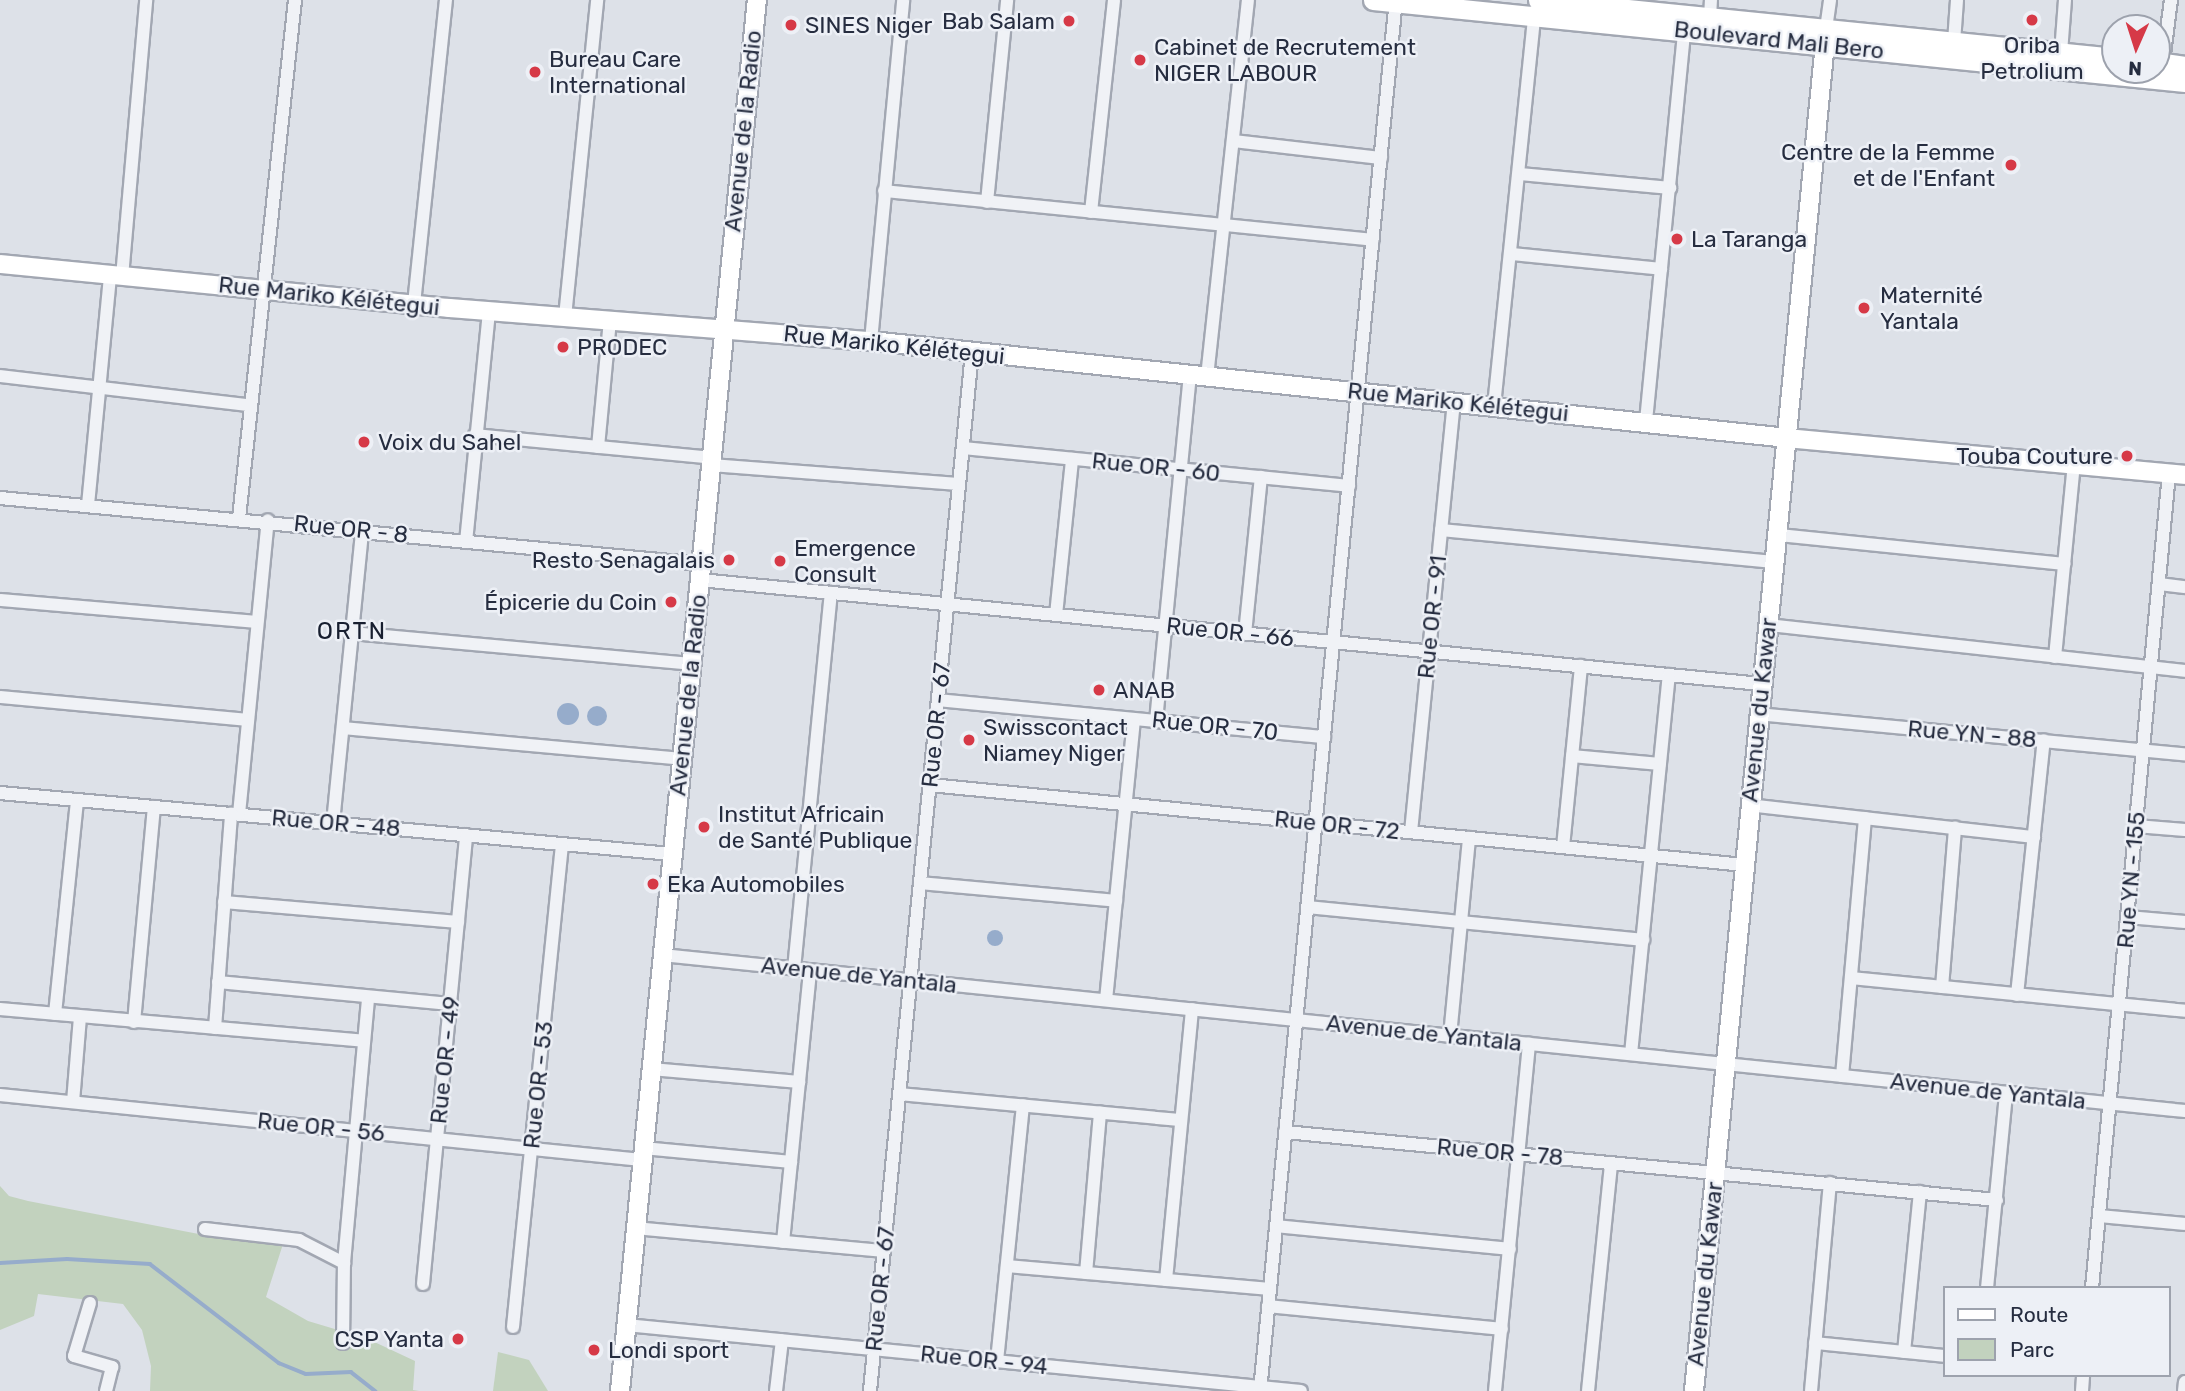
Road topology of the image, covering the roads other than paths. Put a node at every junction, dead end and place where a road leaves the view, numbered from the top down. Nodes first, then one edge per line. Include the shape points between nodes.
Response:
1 (146, 0) edge
2 (295, 0) edge
3 (446, 0) edge
4 (597, 0) edge
5 (757, 0) edge
6 (903, 0) edge
7 (1007, 0) edge
8 (1114, 0) edge
9 (1248, 0) edge
10 (1373, 0) edge
11 (1830, 0) edge
12 (1957, 0) edge
13 (2065, 0) edge
14 (1396, 1) edge
15 (1594, 3) edge
16 (1537, 6) edge
17 (1710, 9) edge
18 (1686, 23) junction
19 (1825, 36) junction
20 (1954, 42) junction
21 (2061, 53) junction
22 (2101, 57) edge
23 (2101, 62) edge
24 (1233, 141) junction
25 (1381, 158) junction
26 (1520, 174) junction
27 (1670, 188) junction
28 (884, 191) junction
29 (987, 202) junction
30 (1091, 212) junction
31 (1224, 226) junction
32 (1373, 240) junction
33 (1512, 254) junction
34 (0, 264) edge
35 (1661, 269) junction
36 (116, 276) junction
37 (262, 290) junction
38 (414, 304) junction
39 (488, 311) junction
40 (565, 317) junction
41 (610, 321) junction
42 (723, 329) junction
43 (871, 341) junction
44 (972, 352) junction
45 (0, 376) edge
46 (1198, 376) junction
47 (97, 391) junction
48 (1358, 392) junction
49 (1454, 402) junction
50 (248, 405) junction
51 (1494, 406) junction
52 (1646, 421) junction
53 (475, 435) junction
54 (1787, 438) junction
55 (598, 447) junction
56 (963, 448) junction
57 (1072, 459) junction
58 (711, 461) junction
59 (2074, 464) junction
60 (1181, 470) junction
61 (2177, 474) edge
62 (1261, 477) junction
63 (958, 484) junction
64 (1349, 486) junction
65 (0, 498) edge
66 (88, 505) junction
67 (239, 518) junction
68 (268, 520) junction
69 (362, 530) junction
70 (1441, 530) junction
71 (1779, 536) junction
72 (466, 542) junction
73 (1776, 562) junction
74 (2064, 564) junction
75 (701, 572) junction
76 (2159, 584) junction
77 (2185, 587) edge
78 (831, 593) junction
79 (0, 600) edge
80 (947, 605) junction
81 (1056, 615) junction
82 (257, 622) junction
83 (1769, 625) junction
84 (1165, 626) junction
85 (352, 633) junction
86 (1245, 634) junction
87 (1334, 642) junction
88 (1429, 652) junction
89 (2055, 657) junction
90 (691, 664) junction
91 (1581, 666) junction
92 (2151, 667) junction
93 (2185, 671) edge
94 (1669, 675) junction
95 (1761, 684) junction
96 (0, 697) edge
97 (938, 700) junction
98 (1758, 714) junction
99 (1134, 719) junction
100 (248, 720) junction
101 (1156, 721) junction
102 (343, 728) junction
103 (1324, 737) junction
104 (2044, 740) junction
105 (2143, 750) junction
106 (2185, 754) edge
107 (1572, 756) junction
108 (682, 759) junction
109 (1660, 764) junction
110 (930, 785) junction
111 (0, 793) edge
112 (77, 800) junction
113 (1125, 804) junction
114 (1748, 805) junction
115 (153, 807) junction
116 (235, 814) junction
117 (1865, 818) junction
118 (333, 823) junction
119 (1316, 823) junction
120 (2136, 826) junction
121 (1955, 828) junction
122 (2185, 830) edge
123 (1411, 832) junction
124 (466, 835) junction
125 (2034, 837) junction
126 (1469, 838) junction
127 (562, 844) junction
128 (1563, 847) junction
129 (672, 853) junction
130 (1651, 856) junction
131 (1744, 865) junction
132 (920, 883) junction
133 (1116, 901) junction
134 (224, 902) junction
135 (1308, 907) junction
136 (2128, 917) junction
137 (458, 922) junction
138 (1461, 922) junction
139 (2185, 922) edge
140 (1643, 940) junction
141 (662, 955) junction
142 (794, 969) junction
143 (810, 970) junction
144 (1851, 978) junction
145 (911, 981) junction
146 (218, 982) junction
147 (1942, 987) junction
148 (2018, 995) junction
149 (368, 997) junction
150 (1106, 1000) junction
151 (450, 1004) junction
152 (2120, 1005) junction
153 (0, 1009) edge
154 (1192, 1009) junction
155 (2185, 1012) edge
156 (55, 1014) junction
157 (80, 1017) junction
158 (1297, 1020) junction
159 (134, 1021) junction
160 (215, 1028) junction
161 (1450, 1036) junction
162 (364, 1041) junction
163 (1529, 1044) junction
164 (1632, 1054) junction
165 (1726, 1064) junction
166 (651, 1069) junction
167 (1842, 1076) junction
168 (799, 1082) junction
169 (2006, 1093) junction
170 (899, 1094) junction
171 (0, 1095) edge
172 (73, 1102) junction
173 (2111, 1103) junction
174 (1023, 1105) junction
175 (2185, 1111) edge
176 (1100, 1112) junction
177 (1180, 1120) junction
178 (357, 1131) junction
179 (1285, 1132) junction
180 (437, 1139) junction
181 (532, 1149) junction
182 (642, 1154) junction
183 (1519, 1154) junction
184 (791, 1162) junction
185 (1611, 1163) junction
186 (1715, 1172) junction
187 (1830, 1183) junction
188 (1920, 1192) junction
189 (1997, 1200) junction
190 (2100, 1216) junction
191 (2185, 1224) edge
192 (1276, 1226) junction
193 (635, 1228) junction
194 (205, 1229) dead end
195 (783, 1242) junction
196 (1510, 1249) junction
197 (884, 1251) junction
198 (344, 1263) junction
199 (1007, 1266) junction
200 (1086, 1273) junction
201 (1166, 1280) junction
202 (423, 1284) dead end
203 (1987, 1286) edge
204 (2092, 1286) edge
205 (1270, 1289) junction
206 (90, 1303) dead end
207 (1268, 1306) junction
208 (626, 1325) junction
209 (513, 1327) dead end
210 (1502, 1329) junction
211 (782, 1340) junction
212 (343, 1343) dead end
213 (1815, 1343) junction
214 (874, 1349) junction
215 (1904, 1352) junction
216 (1944, 1356) edge
217 (997, 1361) junction
218 (2185, 1382) edge
219 (1163, 1384) edge
220 (1260, 1389) edge
221 (106, 1391) edge
222 (620, 1391) edge
223 (776, 1391) edge
224 (870, 1391) edge
225 (1301, 1391) edge
226 (1495, 1391) edge
227 (1588, 1391) edge
228 (1693, 1391) edge
229 (1811, 1391) edge
230 (2184, 1391) edge

1 - 36 street
2 - 37 street
3 - 38 street
4 - 40 street
5 - 42 street, Avenue de la Radio
6 - 28 street
7 - 29 street
8 - 30 street
9 - 24 street
10 - 14 main road, Boulevard Mali Bero
11 - 19 street
12 - 20 street
13 - 21 street
14 - 16 main road, Boulevard Mali Bero
14 - 25 street
15 - 16 main road, Boulevard Mali Bero
15 - 18 main road, Boulevard Mali Bero
16 - 18 main road, Boulevard Mali Bero
16 - 26 street
17 - 18 main road, Boulevard Mali Bero
17 - 19 main road, Boulevard Mali Bero
18 - 19 main road, Boulevard Mali Bero
18 - 27 street
19 - 20 main road, Boulevard Mali Bero
19 - 23 main road, Boulevard Mali Bero
19 - 54 street, Avenue du Kawar
20 - 21 main road, Boulevard Mali Bero
21 - 22 main road, Boulevard Mali Bero
24 - 25 street
24 - 31 street
25 - 32 street
26 - 27 street
26 - 33 street
27 - 35 street
28 - 29 street
28 - 43 street
29 - 30 street
30 - 31 street
31 - 32 street
31 - 46 street
32 - 48 street
33 - 35 street
33 - 51 street
34 - 36 street, Rue Mariko Kélétegui
35 - 52 street
36 - 37 street, Rue Mariko Kélétegui
36 - 47 street
37 - 38 street, Rue Mariko Kélétegui
37 - 50 street
38 - 39 street, Rue Mariko Kélétegui
39 - 40 street, Rue Mariko Kélétegui
39 - 53 street
40 - 41 street, Rue Mariko Kélétegui
41 - 42 street, Rue Mariko Kélétegui
41 - 55 street
42 - 43 street, Rue Mariko Kélétegui
42 - 58 street, Avenue de la Radio
43 - 44 street, Rue Mariko Kélétegui
44 - 46 street, Rue Mariko Kélétegui
44 - 56 street, Rue OR - 67
45 - 47 street via 76,383
46 - 48 street, Rue Mariko Kélétegui
46 - 60 street
47 - 50 street
47 - 66 street
48 - 49 street, Rue Mariko Kélétegui
48 - 64 street
49 - 51 street, Rue Mariko Kélétegui
49 - 70 street, Rue OR - 91
50 - 67 street
51 - 52 street, Rue Mariko Kélétegui
52 - 54 street, Rue Mariko Kélétegui
53 - 55 street
53 - 72 street
54 - 59 street, Rue Mariko Kélétegui
54 - 71 street, Avenue du Kawar
55 - 58 street
56 - 57 street, Rue OR - 60
56 - 63 street, Rue OR - 67
57 - 60 street, Rue OR - 60
57 - 81 street
58 - 63 street
58 - 75 street, Avenue de la Radio
59 - 61 street, Rue Mariko Kélétegui
59 - 74 street
60 - 62 street, Rue OR - 60
60 - 84 street
61 - 76 street, Rue YN - 155
62 - 64 street, Rue OR - 60
62 - 86 street
63 - 80 street, Rue OR - 67
64 - 87 street
65 - 66 street, Rue OR - 8
66 - 67 street, Rue OR - 8
67 - 68 street, Rue OR - 8
68 - 69 street, Rue OR - 8
68 - 82 street
69 - 72 street, Rue OR - 8
69 - 85 street
70 - 73 street
70 - 88 street, Rue OR - 91
71 - 73 street, Avenue du Kawar
71 - 74 street
72 - 75 street, Rue OR - 8
73 - 83 street, Avenue du Kawar
74 - 89 street
75 - 78 street, Rue OR - 66
75 - 90 street, Avenue de la Radio
76 - 77 street
76 - 92 street, Rue YN - 155
78 - 80 street, Rue OR - 66
78 - 142 street
79 - 82 street
80 - 81 street, Rue OR - 66
80 - 97 street, Rue OR - 67
81 - 84 street, Rue OR - 66
82 - 100 street
83 - 89 street
83 - 95 street, Avenue du Kawar
84 - 86 street, Rue OR - 66
84 - 101 street
85 - 90 street
85 - 102 street
86 - 87 street, Rue OR - 66
87 - 88 street, Rue OR - 66
87 - 103 street
88 - 91 street, Rue OR - 66
88 - 123 street, Rue OR - 91
89 - 92 street
90 - 108 street, Avenue de la Radio
91 - 94 street, Rue OR - 66
91 - 107 street
92 - 93 street
92 - 105 street, Rue YN - 155
94 - 95 street, Rue OR - 66
94 - 109 street
95 - 98 street, Avenue du Kawar
96 - 100 street
97 - 99 street, Rue OR - 70
97 - 110 street, Rue OR - 67
98 - 104 street, Rue YN - 88
98 - 114 street, Avenue du Kawar
99 - 101 street, Rue OR - 70
99 - 113 street
100 - 116 street
101 - 103 street, Rue OR - 70
102 - 108 street
102 - 118 street
103 - 119 street
104 - 105 street, Rue YN - 88
104 - 125 street
105 - 106 street, Rue YN - 88
105 - 120 street, Rue YN - 155
107 - 109 street
107 - 128 street
108 - 129 street, Avenue de la Radio
109 - 130 street
110 - 113 street, Rue OR - 72
110 - 132 street, Rue OR - 67
111 - 112 street, Rue OR - 48
112 - 115 street, Rue OR - 48
112 - 156 street
113 - 119 street, Rue OR - 72
113 - 133 street
114 - 117 street
114 - 131 street, Avenue du Kawar
115 - 116 street, Rue OR - 48
115 - 159 street
116 - 118 street, Rue OR - 48
116 - 134 street
117 - 121 street
117 - 144 street
118 - 124 street, Rue OR - 48
119 - 123 street, Rue OR - 72
119 - 135 street
120 - 122 street
120 - 136 street, Rue YN - 155
121 - 125 street
121 - 147 street
123 - 126 street, Rue OR - 72
124 - 127 street, Rue OR - 48
124 - 137 street, Rue OR - 49
125 - 148 street
126 - 128 street, Rue OR - 72
126 - 138 street
127 - 129 street, Rue OR - 48
127 - 181 street, Rue OR - 53
128 - 130 street, Rue OR - 72
129 - 141 street, Avenue de la Radio
130 - 131 street, Rue OR - 72
130 - 140 street
131 - 165 street, Avenue du Kawar
132 - 133 street
132 - 145 street, Rue OR - 67
133 - 150 street
134 - 137 street
134 - 146 street
135 - 138 street
135 - 158 street
136 - 139 street
136 - 152 street, Rue YN - 155
137 - 151 street, Rue OR - 49
138 - 140 street
138 - 161 street
140 - 164 street
141 - 142 street, Avenue de Yantala
141 - 166 street, Avenue de la Radio
142 - 143 street, Avenue de Yantala
143 - 145 street, Avenue de Yantala
143 - 168 street
144 - 147 street
144 - 167 street
145 - 150 street, Avenue de Yantala
145 - 170 street, Rue OR - 67
146 - 149 street
146 - 160 street
147 - 148 street
148 - 152 street
149 - 151 street
149 - 162 street
150 - 154 street, Avenue de Yantala
151 - 180 street, Rue OR - 49
152 - 155 street
152 - 173 street, Rue YN - 155
153 - 156 street
154 - 158 street, Avenue de Yantala
154 - 177 street
156 - 157 street
157 - 159 street
157 - 172 street
158 - 161 street, Avenue de Yantala
158 - 179 street
159 - 160 street
160 - 162 street
161 - 163 street, Avenue de Yantala
162 - 178 street
163 - 164 street, Avenue de Yantala
163 - 183 street
164 - 165 street, Avenue de Yantala
165 - 167 street, Avenue de Yantala
165 - 186 street, Avenue du Kawar
166 - 168 street
166 - 182 street, Avenue de la Radio
167 - 169 street, Avenue de Yantala
168 - 184 street
169 - 173 street, Avenue de Yantala
169 - 189 street
170 - 174 street
170 - 197 street, Rue OR - 67
171 - 172 street, Rue OR - 56
172 - 178 street, Rue OR - 56
173 - 175 street, Avenue de Yantala
173 - 190 street, Rue YN - 155
174 - 176 street
174 - 199 street
176 - 177 street
176 - 200 street
177 - 201 street
178 - 180 street, Rue OR - 56
178 - 198 street
179 - 183 street, Rue OR - 78
179 - 192 street
180 - 181 street, Rue OR - 56
180 - 202 street, Rue OR - 49
181 - 182 street, Rue OR - 56
181 - 209 street, Rue OR - 53
182 - 184 street, Rue OR - 56
182 - 193 street, Avenue de la Radio
183 - 185 street, Rue OR - 78
183 - 196 street
184 - 195 street
185 - 186 street, Rue OR - 78
185 - 227 street
186 - 187 street, Rue OR - 78
186 - 228 street, Avenue du Kawar
187 - 188 street, Rue OR - 78
187 - 213 street
188 - 189 street, Rue OR - 78
188 - 215 street
189 - 203 street
190 - 191 street
190 - 204 street, Rue YN - 155
192 - 196 street
192 - 205 street
193 - 195 street
193 - 208 street, Avenue de la Radio
194 - 198 street via 285,1237
195 - 197 street
196 - 210 street
197 - 214 street, Rue OR - 67
198 - 212 street
199 - 200 street
199 - 217 street
200 - 201 street
201 - 205 street
205 - 207 street
206 - 221 street via 74,1356 112,1367
207 - 210 street
207 - 220 street
208 - 211 street, Rue OR - 94
208 - 222 street, Avenue de la Radio
210 - 226 street
211 - 214 street, Rue OR - 94
211 - 223 street
213 - 215 street
213 - 229 street
214 - 217 street, Rue OR - 94
214 - 224 street, Rue OR - 67
215 - 216 street
217 - 219 street, Rue OR - 94
218 - 230 street
219 - 220 street, Rue OR - 94
220 - 225 street, Rue OR - 94

